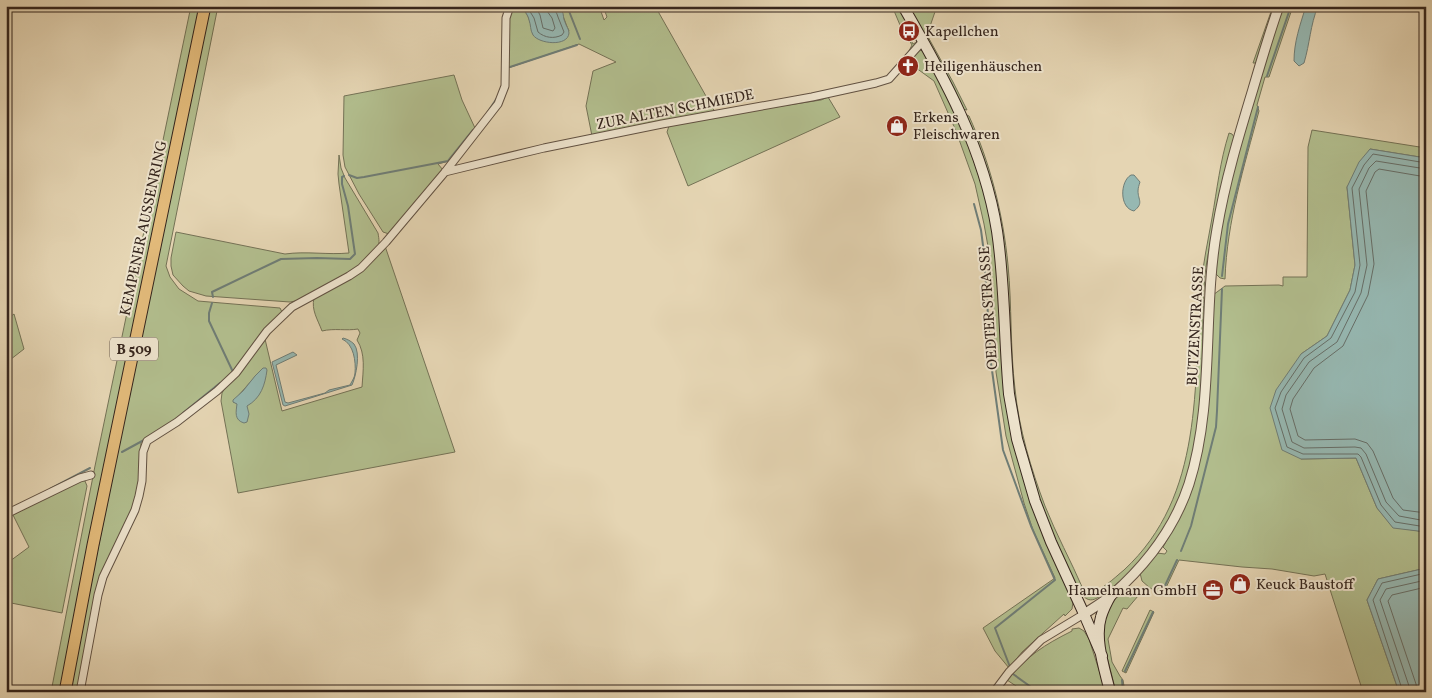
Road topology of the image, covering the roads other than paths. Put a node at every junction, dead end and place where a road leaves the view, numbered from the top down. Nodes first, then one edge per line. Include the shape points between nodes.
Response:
1 (205, 6) edge
2 (510, 6) edge
3 (904, 6) edge
4 (1279, 6) edge
5 (923, 41) junction
6 (445, 172) junction
7 (91, 475) dead end
8 (6, 514) edge
9 (1111, 595) junction
10 (1080, 616) junction
11 (1102, 656) junction
12 (65, 692) edge
13 (80, 692) edge
14 (994, 692) edge
15 (1110, 692) edge

1 - 12 main road, KEMPENER AUSSENRING / B 509
2 - 6 street via 506,18 505,86 498,104
3 - 5 main road, OEDTER STRASSE
4 - 9 street, BUTZENSTRASSE via 1240,132 1216,228 1202,428 1189,484 1174,519 1157,546
5 - 6 street, ZUR ALTEN SCHMIEDE via 889,79 876,83 553,146
5 - 10 main road, OEDTER STRASSE via 959,109 986,185 998,242 1009,394 1017,439 1043,523
6 - 13 street via 361,268 292,307 267,331 236,373 177,422 148,441 143,452 140,496 98,595
7 - 8 street
9 - 10 street, BUTZENSTRASSE
9 - 11 main road via 1101,618
10 - 11 main road, OEDTER STRASSE
10 - 14 street via 1041,640
11 - 15 main road

